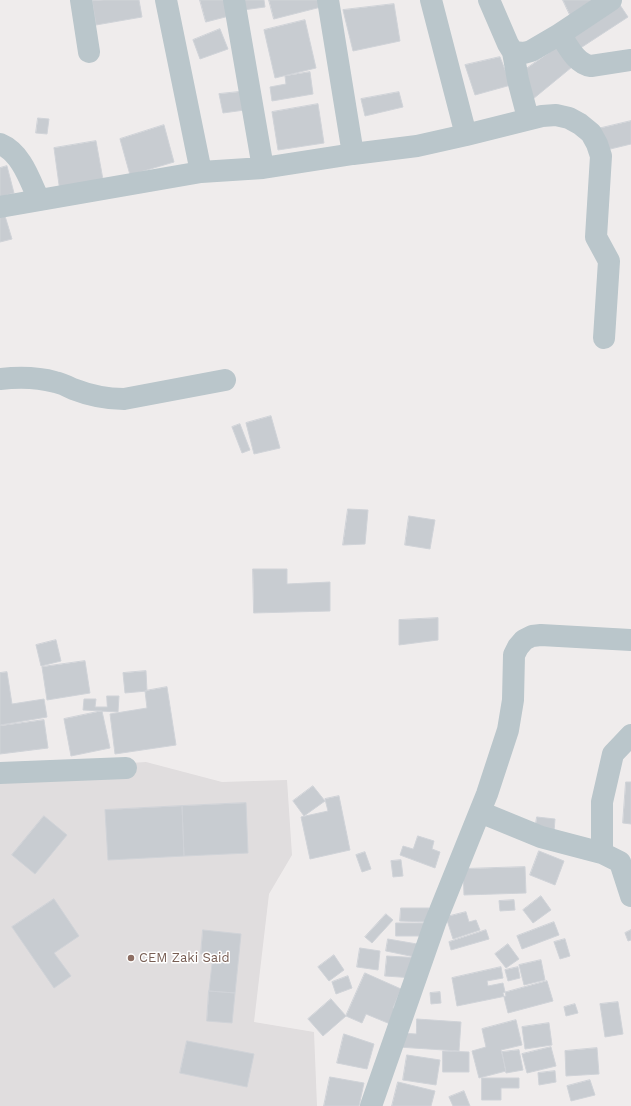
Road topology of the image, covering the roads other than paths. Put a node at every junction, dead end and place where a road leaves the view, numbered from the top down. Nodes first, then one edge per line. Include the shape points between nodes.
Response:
1 (81, 0) edge
2 (166, 0) edge
3 (234, 0) edge
4 (328, 0) edge
5 (431, 0) edge
6 (489, 0) edge
7 (607, 1) edge
8 (560, 34) junction
9 (89, 52) dead end
10 (514, 52) junction
11 (631, 60) edge
12 (528, 118) junction
13 (466, 135) junction
14 (0, 144) edge
15 (353, 154) junction
16 (264, 168) junction
17 (201, 172) junction
18 (39, 200) junction
19 (0, 207) edge
20 (604, 338) dead end
21 (0, 379) edge
22 (225, 380) dead end
23 (631, 640) edge
24 (631, 735) edge
25 (126, 768) dead end
26 (0, 773) edge
27 (480, 812) junction
28 (602, 853) junction
29 (631, 896) edge
30 (371, 1106) edge

1 - 9 street
2 - 17 street
3 - 16 street
4 - 15 street
5 - 13 street
6 - 10 street
7 - 8 street
8 - 10 street via 532,51
8 - 11 street via 580,62 585,65
10 - 12 street
12 - 13 street
12 - 20 street via 556,115 569,118 591,133 597,144 600,156 596,237 609,261
13 - 15 street via 417,146
14 - 18 street via 14,153
15 - 16 street
16 - 17 street
17 - 18 street
18 - 19 street
21 - 22 street via 35,378 108,399 124,399
23 - 27 street via 532,636 524,640 514,655 513,700 508,730
24 - 28 street via 613,754 602,802
25 - 26 street
27 - 28 street via 541,837
27 - 30 street via 435,923
28 - 29 street via 620,862

